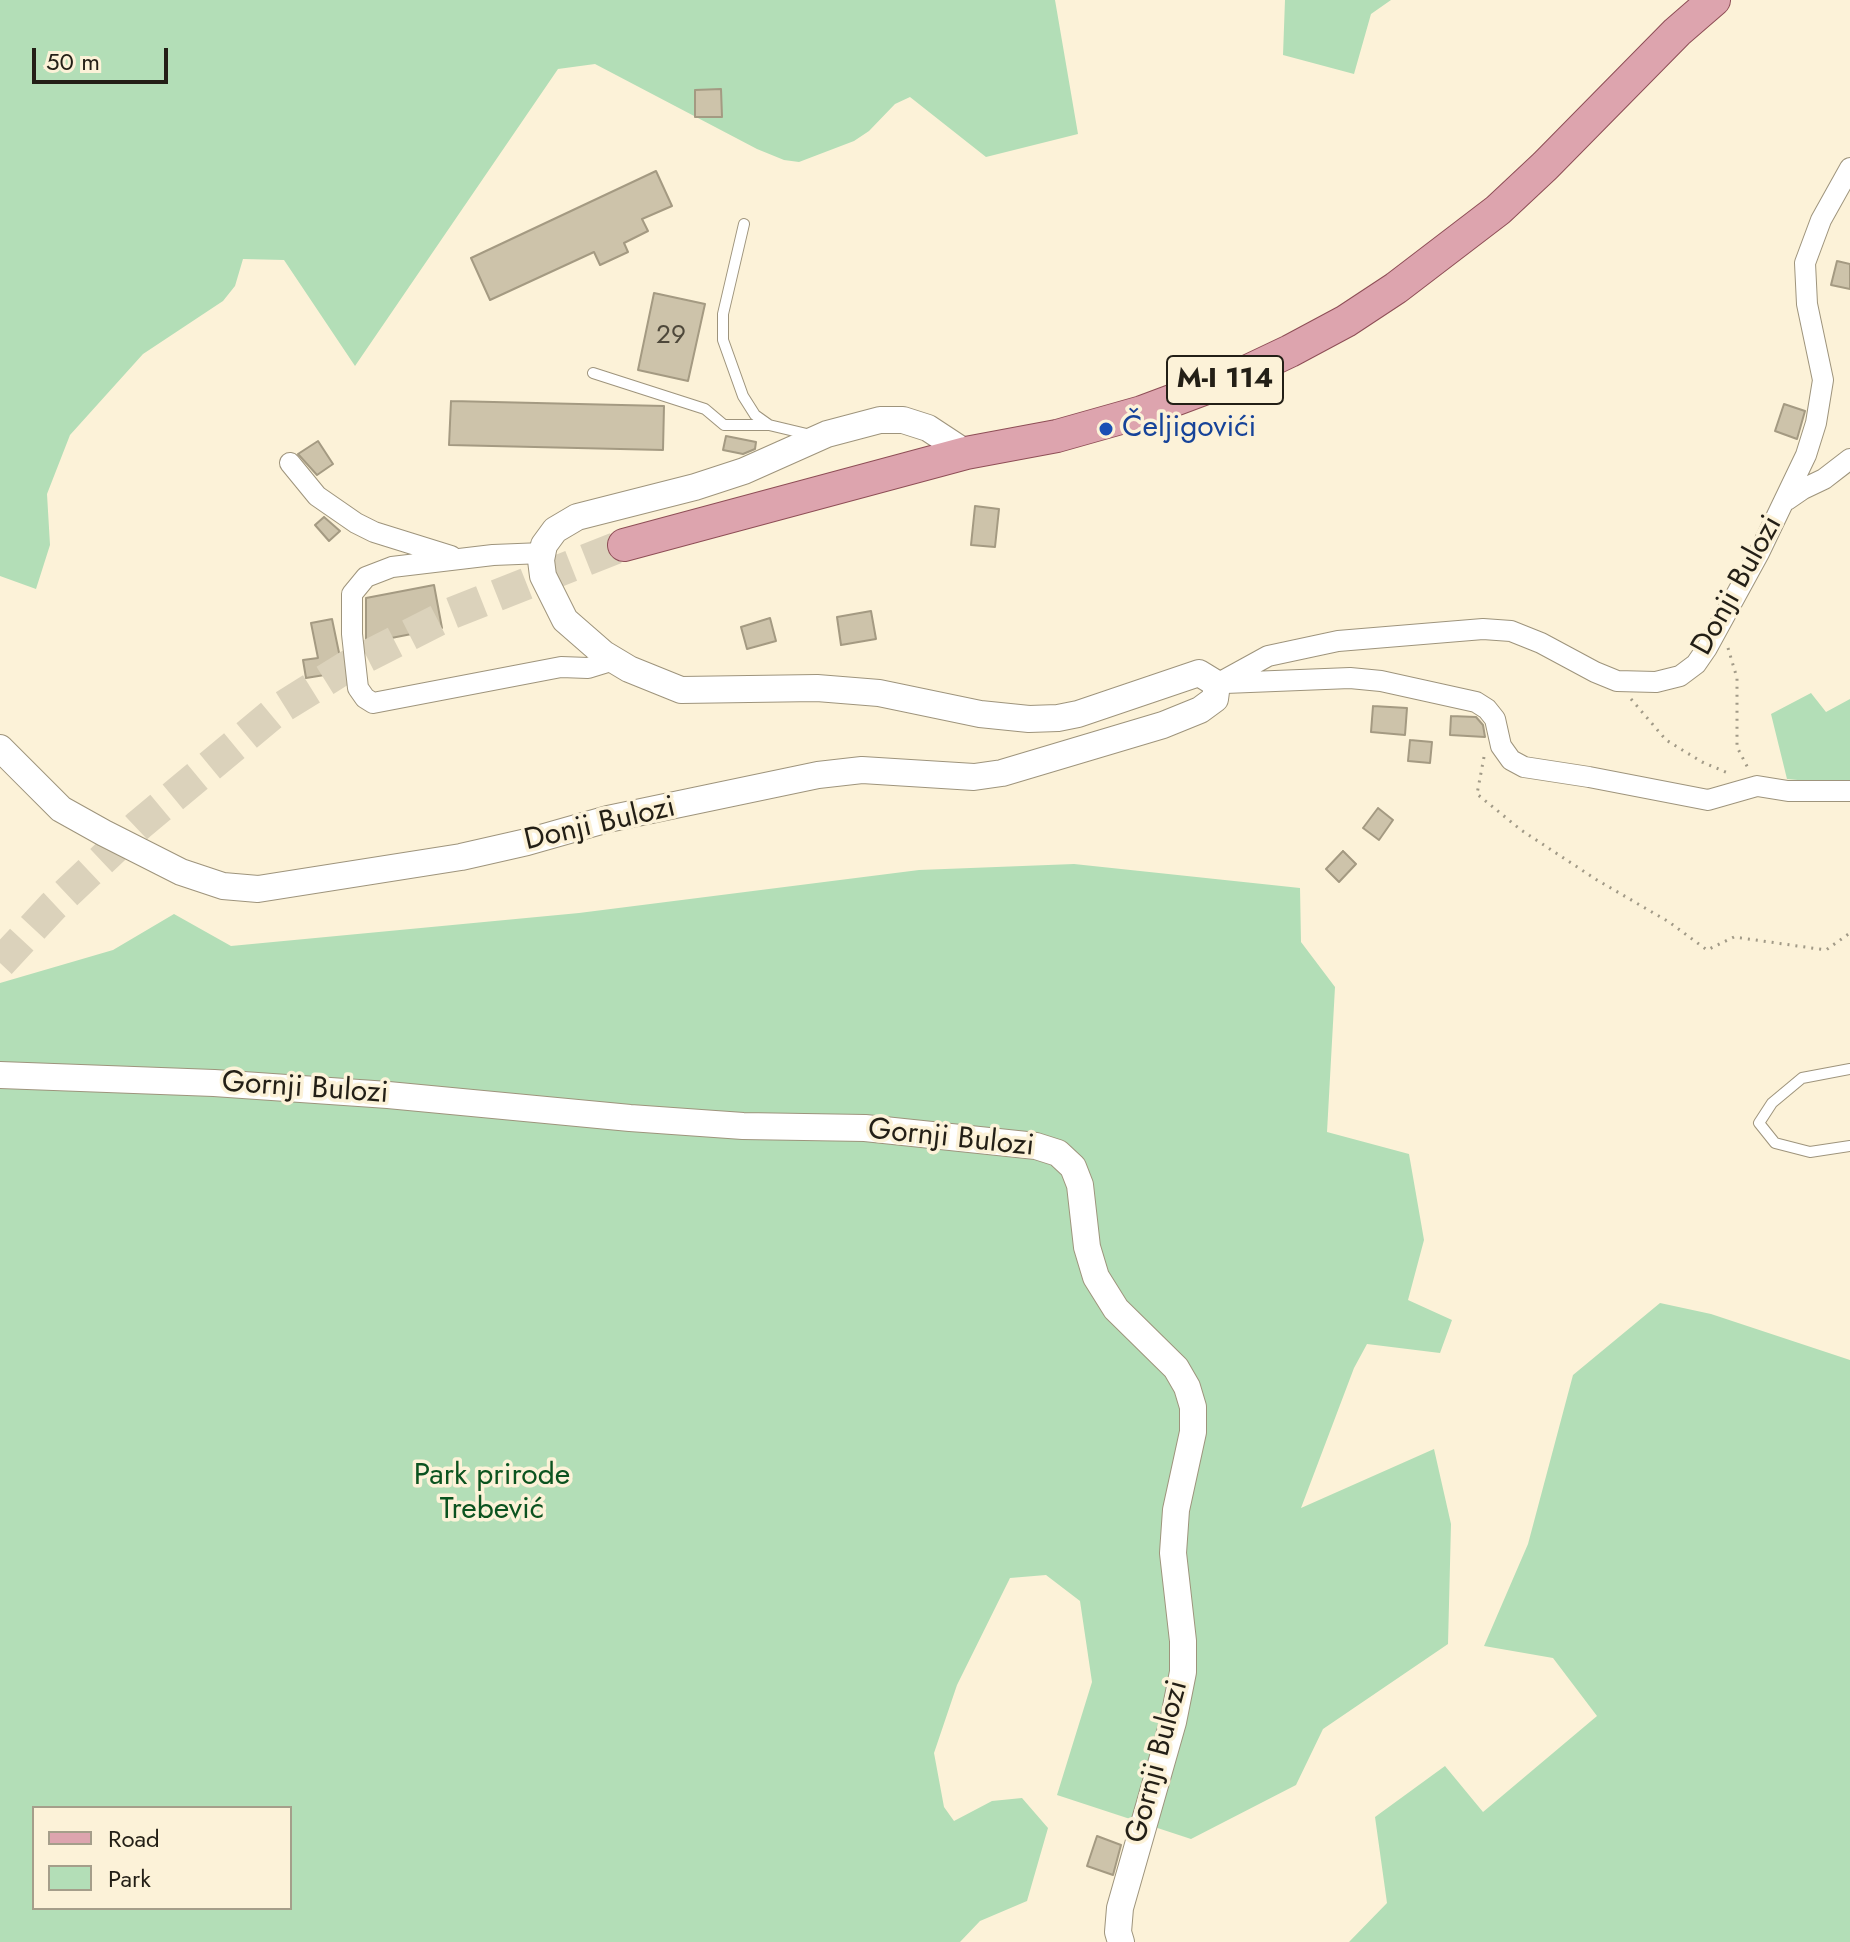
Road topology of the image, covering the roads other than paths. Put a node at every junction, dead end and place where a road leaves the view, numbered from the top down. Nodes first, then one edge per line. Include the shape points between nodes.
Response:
1 (1714, 0) edge
2 (1850, 168) edge
3 (744, 224) dead end
4 (593, 373) dead end
5 (769, 425) junction
6 (820, 437) junction
7 (966, 453) junction
8 (1850, 459) edge
9 (290, 463) dead end
10 (1784, 503) junction
11 (624, 545) tunnel mouth
12 (543, 553) junction
13 (458, 559) junction
14 (614, 660) junction
15 (1217, 684) junction
16 (0, 748) edge
17 (1850, 791) edge
18 (1850, 1069) edge
19 (0, 1075) edge
20 (1850, 1146) edge
21 (1121, 1942) edge

1 - 7 main road, M-I 114 via 1498,210 1346,321 1233,378 1142,412 1057,436
2 - 10 street, Donji Bulozi via 1805,263 1807,304 1823,380 1806,455
3 - 5 lane via 723,314 723,340 743,396
4 - 5 lane via 705,409 724,425
5 - 6 lane
6 - 7 street via 880,420 903,420 928,428
6 - 12 street via 744,471 577,517 555,530
7 - 11 main road, M-I 114
8 - 10 street
9 - 13 street via 317,496 356,523
10 - 15 street, Donji Bulozi via 1702,656 1680,676 1656,682 1617,681 1511,631 1483,629 1338,641 1268,656
12 - 13 street
12 - 14 street via 543,576 565,620
13 - 14 street via 380,570 352,594 358,688 365,698 388,701
14 - 15 street via 681,690 817,688 879,693 1029,719 1078,714 1199,673
15 - 16 street, Donji Bulozi via 1215,699 1200,710 1002,773 963,777 862,770 818,775 608,819 461,857 258,889 223,886 181,872 104,833 61,809
15 - 17 street via 1350,678 1476,702 1495,719 1501,746 1511,760 1524,767 1708,800 1757,786
18 - 20 lane via 1802,1078 1772,1103 1759,1123 1775,1143 1810,1152
19 - 21 street, Gornji Bulozi via 341,1091 743,1126 865,1128 1036,1146 1058,1153 1073,1167 1080,1185 1096,1277 1116,1309 1176,1368 1193,1407 1173,1553 1183,1672 1120,1908

